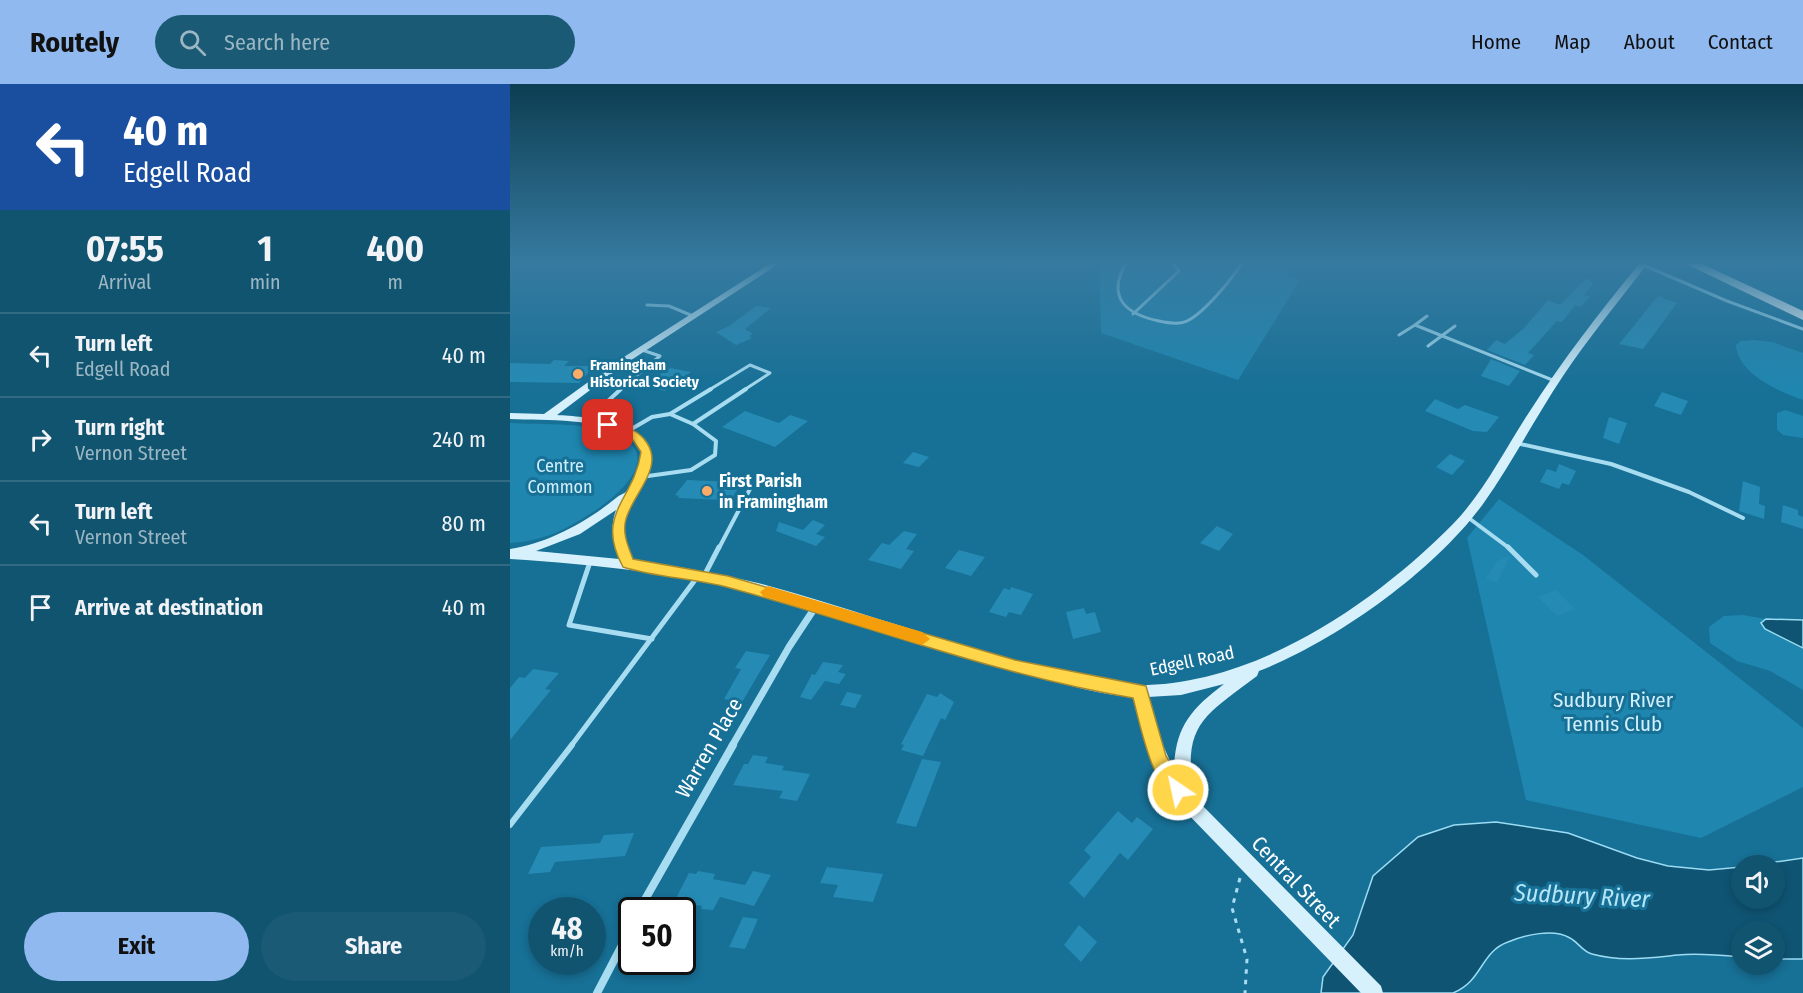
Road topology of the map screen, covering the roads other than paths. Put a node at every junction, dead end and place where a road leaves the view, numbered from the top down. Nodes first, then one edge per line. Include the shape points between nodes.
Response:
1 (656, 305) edge
2 (710, 305) edge
3 (1125, 305) edge
4 (1142, 305) edge
5 (1203, 305) edge
6 (1610, 305) edge
7 (1739, 305) edge
8 (1780, 305) edge
9 (1133, 314) junction
10 (693, 316) junction
11 (1427, 316) dead end
12 (1803, 316) edge
13 (1415, 325) junction
14 (1455, 326) dead end
15 (1803, 329) edge
16 (1399, 335) dead end
17 (1444, 337) junction
18 (1428, 346) dead end
19 (641, 349) junction
20 (1555, 381) junction
21 (670, 414) junction
22 (510, 416) edge
23 (546, 418) junction
24 (585, 422) junction
25 (693, 424) junction
26 (628, 431) junction
27 (1516, 443) junction
28 (637, 482) junction
29 (752, 485) dead end
30 (1466, 516) junction
31 (1743, 518) dead end
32 (510, 553) edge
33 (591, 560) junction
34 (628, 563) junction
35 (702, 575) junction
36 (1536, 575) dead end
37 (816, 606) junction
38 (652, 639) junction
39 (1263, 664) junction
40 (1140, 691) junction
41 (1187, 801) junction
42 (510, 825) edge
43 (646, 897) edge
44 (618, 953) edge
45 (597, 993) edge
46 (1374, 993) edge

1 - 10 lane
2 - 10 main road
3 - 9 lane
4 - 9 lane
5 - 9 lane via 1188,320 1169,323
6 - 20 main road, Edgell Road
7 - 15 lane
8 - 12 highway
10 - 19 main road
11 - 13 lane
13 - 16 lane
13 - 17 lane
14 - 17 lane
17 - 18 lane
17 - 20 lane
19 - 23 main road
19 - 24 lane via 660,356
20 - 27 main road, Edgell Road
21 - 25 lane
21 - 25 lane via 750,365 770,373
21 - 26 lane via 652,417
22 - 23 main road
23 - 24 main road
24 - 26 main road
25 - 28 lane via 716,441 716,455 691,470
26 - 28 main road via 641,440 647,452
27 - 30 main road, Edgell Road
27 - 31 lane via 1611,464 1689,492
28 - 32 main road via 612,508 584,525 538,546
28 - 34 main road via 622,509 618,529 620,548
29 - 35 lane
30 - 36 lane via 1503,541
30 - 39 main road, Edgell Road via 1430,553 1376,596 1324,632
32 - 33 main road, Edgell Road
33 - 34 main road, Edgell Road
33 - 38 lane via 569,625
34 - 35 main road, Edgell Road
35 - 37 main road, Edgell Road
35 - 38 lane
37 - 40 main road, Edgell Road via 1015,667
37 - 43 street, Warren Place
38 - 42 lane
39 - 40 main road, Edgell Road via 1208,682
39 - 41 main road via 1211,702 1191,723 1181,755
40 - 41 main road, Central Street via 1158,759
41 - 46 main road, Central Street
44 - 45 street

